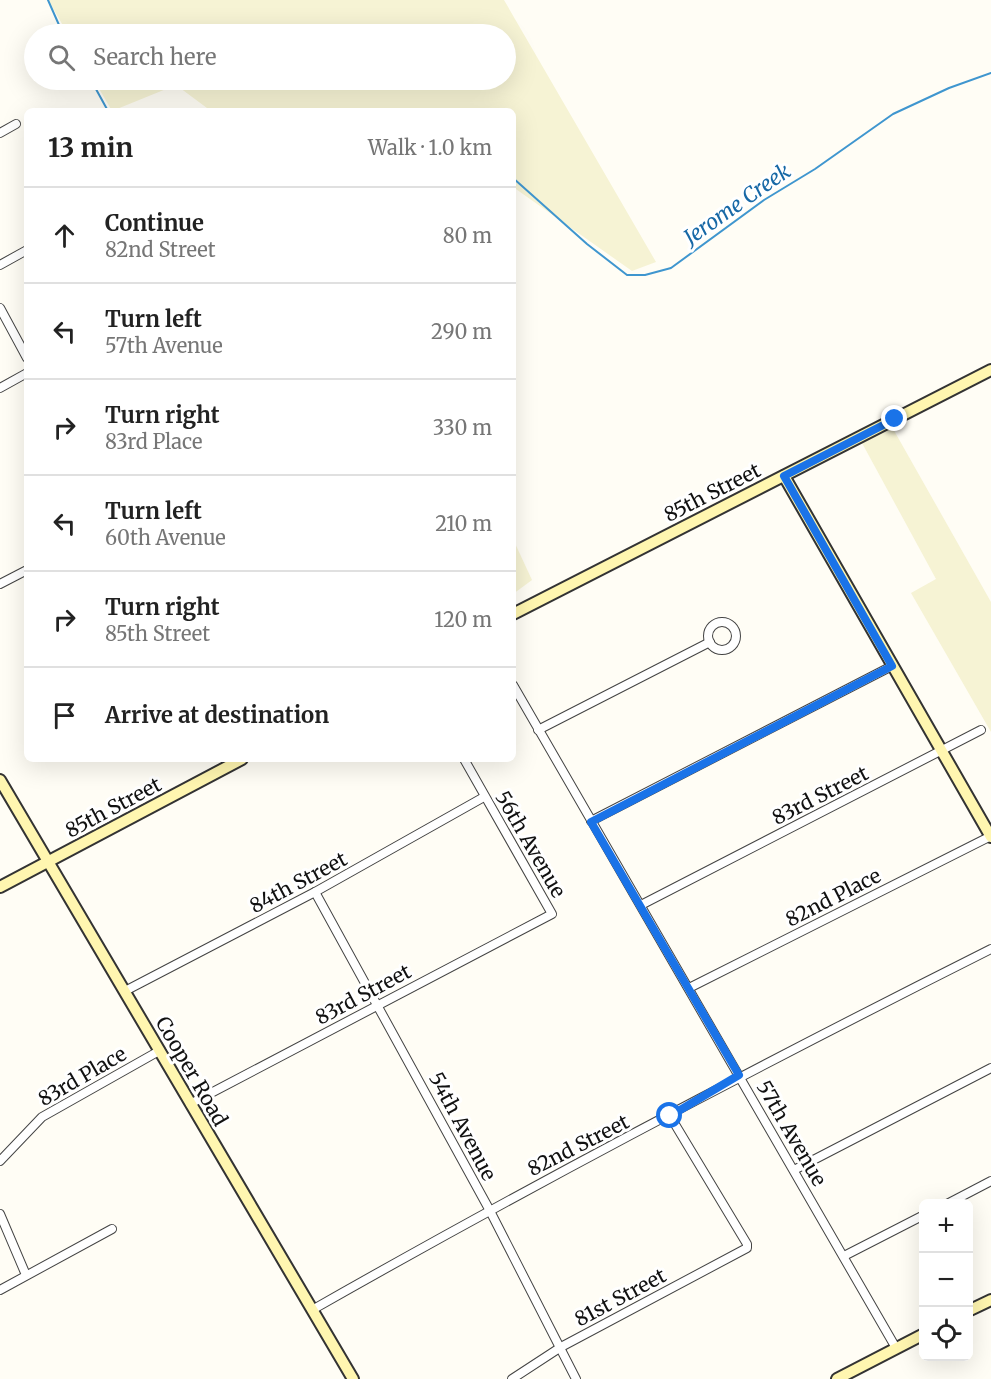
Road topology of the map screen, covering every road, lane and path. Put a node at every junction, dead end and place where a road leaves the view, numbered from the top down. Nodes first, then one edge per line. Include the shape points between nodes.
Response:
1 (16, 124) dead end
2 (0, 133) edge
3 (24, 252) edge
4 (0, 265) edge
5 (0, 308) edge
6 (24, 352) edge
7 (991, 370) edge
8 (24, 375) edge
9 (0, 388) edge
10 (784, 476) junction
11 (24, 572) edge
12 (0, 584) edge
13 (516, 612) edge
14 (710, 642) dead end
15 (892, 666) junction
16 (516, 690) edge
17 (538, 730) junction
18 (981, 730) dead end
19 (943, 750) junction
20 (236, 762) edge
21 (466, 762) edge
22 (0, 780) edge
23 (484, 797) junction
24 (591, 822) junction
25 (991, 836) edge
26 (48, 862) junction
27 (0, 887) edge
28 (315, 892) junction
29 (641, 905) junction
30 (552, 914) joint
31 (991, 949) edge
32 (689, 988) junction
33 (125, 991) junction
34 (379, 1004) junction
35 (159, 1051) junction
36 (991, 1068) edge
37 (739, 1075) junction
38 (190, 1104) junction
39 (670, 1116) junction
40 (0, 1161) edge
41 (794, 1170) junction
42 (991, 1181) edge
43 (955, 1199) edge
44 (489, 1209) junction
45 (0, 1214) edge
46 (919, 1218) edge
47 (112, 1229) dead end
48 (844, 1256) junction
49 (26, 1275) junction
50 (0, 1290) edge
51 (991, 1300) edge
52 (973, 1309) edge
53 (312, 1310) junction
54 (919, 1336) edge
55 (561, 1347) junction
56 (896, 1348) junction
57 (353, 1379) edge
58 (512, 1379) edge
59 (576, 1379) edge
60 (837, 1379) edge

1 - 2 street
3 - 4 street
5 - 6 street
7 - 10 street, 85th Street
8 - 9 street
10 - 13 street, 85th Street
10 - 15 street
11 - 12 street
14 - 17 street
15 - 19 street
15 - 24 street
16 - 17 street, 57th Avenue
17 - 24 street, 57th Avenue
18 - 19 street, 83rd Street
19 - 25 street
19 - 29 street, 83rd Street
20 - 26 street, 85th Street
21 - 23 street, 56th Avenue
22 - 26 street, Cooper Road
23 - 28 street, 84th Street
23 - 30 street, 56th Avenue
24 - 29 street, 57th Avenue
25 - 32 street, 82nd Place
26 - 27 street, 85th Street
26 - 33 street, Cooper Road
28 - 33 street, 84th Street
28 - 34 street, 54th Avenue
29 - 32 street, 57th Avenue
30 - 34 street, 83rd Street
31 - 37 street, 82nd Street
32 - 37 street, 57th Avenue
33 - 35 street, Cooper Road
34 - 38 street, 83rd Street
34 - 44 street, 54th Avenue
35 - 38 street, Cooper Road
35 - 40 street, 83rd Place via 42,1117
36 - 41 street
37 - 39 street, 82nd Street
37 - 41 street, 57th Avenue
38 - 53 street, Cooper Road
39 - 44 street, 82nd Street
39 - 55 street, 81st Street via 747,1248
41 - 48 street, 57th Avenue
42 - 43 street
44 - 53 street, 82nd Street
44 - 55 street, 54th Avenue
45 - 49 street
46 - 48 street
47 - 49 street
48 - 56 street, 57th Avenue
49 - 50 street
51 - 52 street
53 - 57 street, Cooper Road
54 - 56 street
55 - 58 street, 81st Street
55 - 59 street, 54th Avenue
56 - 60 street

